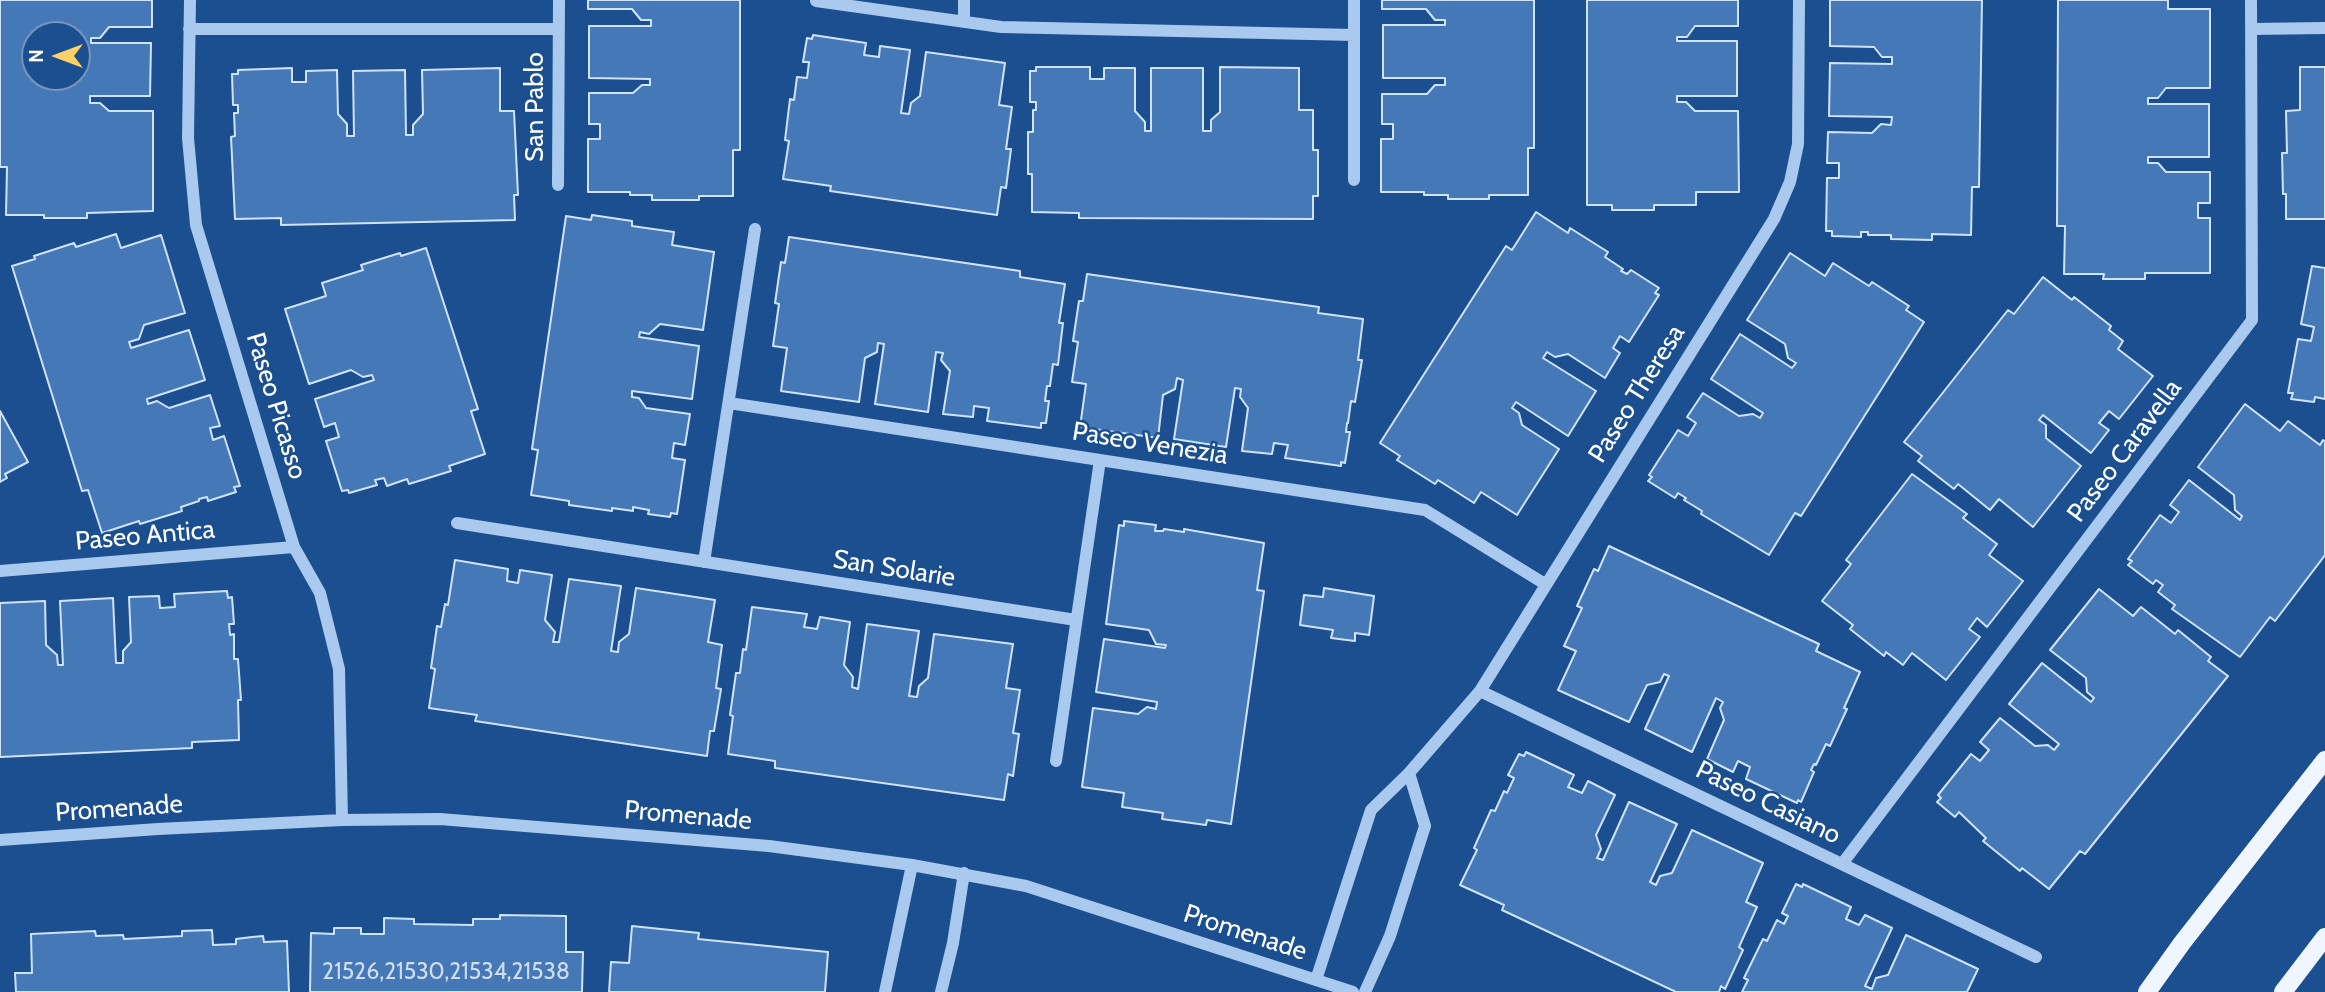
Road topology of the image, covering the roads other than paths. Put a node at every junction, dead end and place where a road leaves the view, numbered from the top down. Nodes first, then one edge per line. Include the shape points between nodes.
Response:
1 (190, 0) edge
2 (559, 0) edge
3 (964, 0) edge
4 (1354, 0) edge
5 (1799, 0) edge
6 (2252, 0) edge
7 (816, 1) edge
8 (964, 22) junction
9 (189, 29) junction
10 (559, 29) junction
11 (2252, 29) junction
12 (2325, 29) edge
13 (1354, 34) junction
14 (1354, 180) dead end
15 (558, 185) dead end
16 (755, 229) dead end
17 (729, 403) junction
18 (1100, 460) junction
19 (457, 523) dead end
20 (294, 547) junction
21 (704, 562) junction
22 (0, 571) edge
23 (1545, 584) junction
24 (1076, 620) junction
25 (1480, 691) junction
26 (2325, 760) edge
27 (1056, 761) dead end
28 (1409, 773) junction
29 (342, 820) junction
30 (0, 840) edge
31 (1842, 864) junction
32 (912, 865) junction
33 (964, 873) junction
34 (2325, 937) edge
35 (2036, 957) dead end
36 (1316, 980) junction
37 (886, 992) edge
38 (941, 992) edge
39 (1353, 992) edge
40 (1365, 992) edge
41 (2147, 992) edge
42 (2283, 992) edge

1 - 9 street, Paseo Picasso
2 - 10 street, San Pablo
3 - 8 street
4 - 13 street
5 - 23 street, Paseo Theresa via 1798,144 1790,182 1774,219
6 - 11 street, Paseo Caravella
7 - 8 street
8 - 13 street via 1001,27
9 - 10 street, San Pablo
9 - 20 street, Paseo Picasso via 188,138 196,225
10 - 15 street, San Pablo
11 - 12 street
11 - 31 street, Paseo Caravella via 2252,320
13 - 14 street
16 - 17 street
17 - 18 street, Paseo Venezia
17 - 21 street
18 - 23 street, Paseo Venezia via 1425,510
18 - 24 street
19 - 21 street, San Solarie
20 - 22 street, Paseo Antica
20 - 29 street, Paseo Picasso via 320,593 339,669
21 - 24 street, San Solarie
23 - 25 street, Paseo Theresa
24 - 27 street
25 - 28 street, Paseo Theresa
25 - 31 street, Paseo Casiano
26 - 41 main road
28 - 36 street, Paseo Theresa via 1371,810
28 - 40 street via 1425,826 1390,936
29 - 30 street, Promenade
29 - 32 street, Promenade via 440,819 769,846
31 - 35 street, Paseo Casiano
32 - 33 street, Promenade
32 - 37 street
33 - 36 street, Promenade via 1026,886
33 - 38 street
34 - 42 main road
36 - 39 street, Promenade

